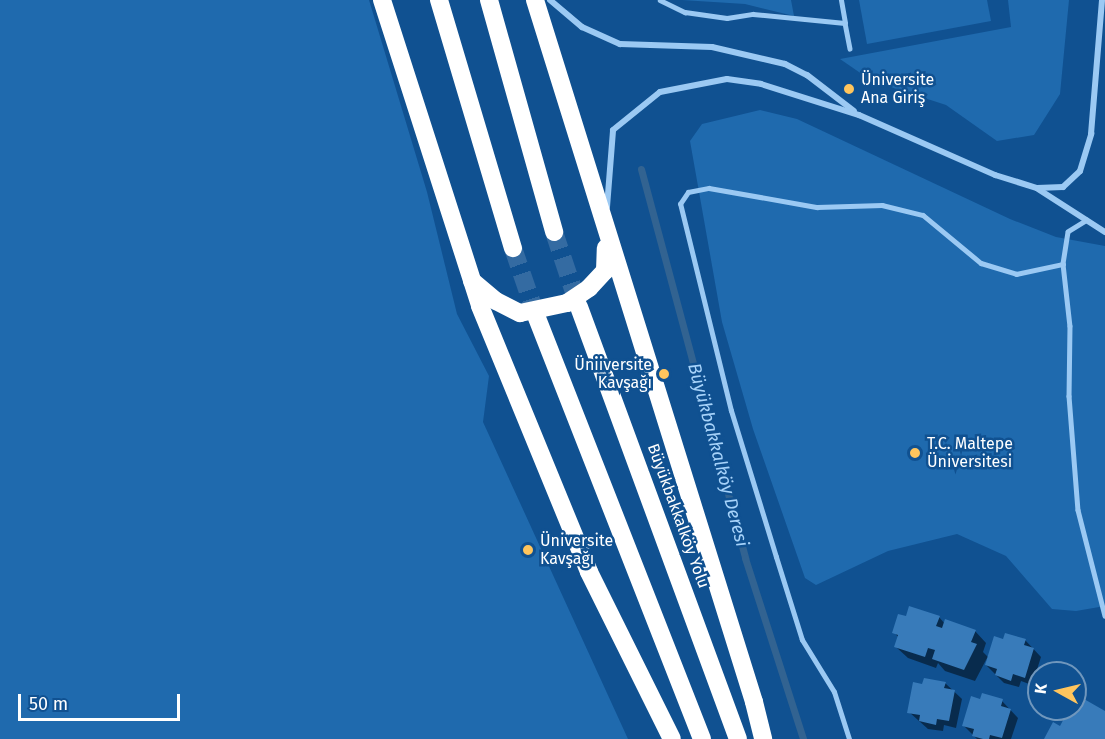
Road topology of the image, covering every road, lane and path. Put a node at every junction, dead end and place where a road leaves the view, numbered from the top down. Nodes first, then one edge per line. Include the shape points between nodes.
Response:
1 (440, 0) edge
2 (489, 0) edge
3 (535, 0) edge
4 (550, 0) edge
5 (660, 0) edge
6 (841, 0) edge
7 (1102, 0) edge
8 (384, 2) edge
9 (845, 23) junction
10 (850, 49) dead end
11 (859, 115) junction
12 (1037, 188) junction
13 (1087, 220) junction
14 (554, 232) tunnel mouth
15 (1105, 232) edge
16 (606, 237) junction
17 (513, 248) tunnel mouth
18 (1063, 264) junction
19 (472, 280) junction
20 (579, 307) tunnel mouth
21 (537, 318) tunnel mouth
22 (1105, 616) edge
23 (672, 739) edge
24 (702, 739) edge
25 (738, 739) edge
26 (763, 739) edge
27 (849, 739) edge

1 - 17 highway
2 - 14 highway
3 - 16 highway
4 - 11 street via 582,27 620,44 712,48 785,64 807,75
5 - 9 lane via 685,12 727,18 753,14
6 - 9 lane
7 - 12 street via 1091,134 1080,171 1063,187
8 - 19 highway
9 - 10 lane
11 - 12 street via 995,175
11 - 16 street via 761,84 727,79 660,92 613,130
12 - 13 street
13 - 15 street
13 - 18 lane via 1068,232
16 - 19 highway via 605,271 567,303 520,313 496,301
16 - 26 highway
18 - 22 lane via 1070,326 1069,396 1078,510
18 - 27 lane via 1016,274 981,264 923,215 882,205 816,207 709,188 688,192 680,204 728,400 802,640 834,692
19 - 23 highway via 589,572
20 - 25 highway, Büyükbakkalköy Yolu
21 - 24 highway

